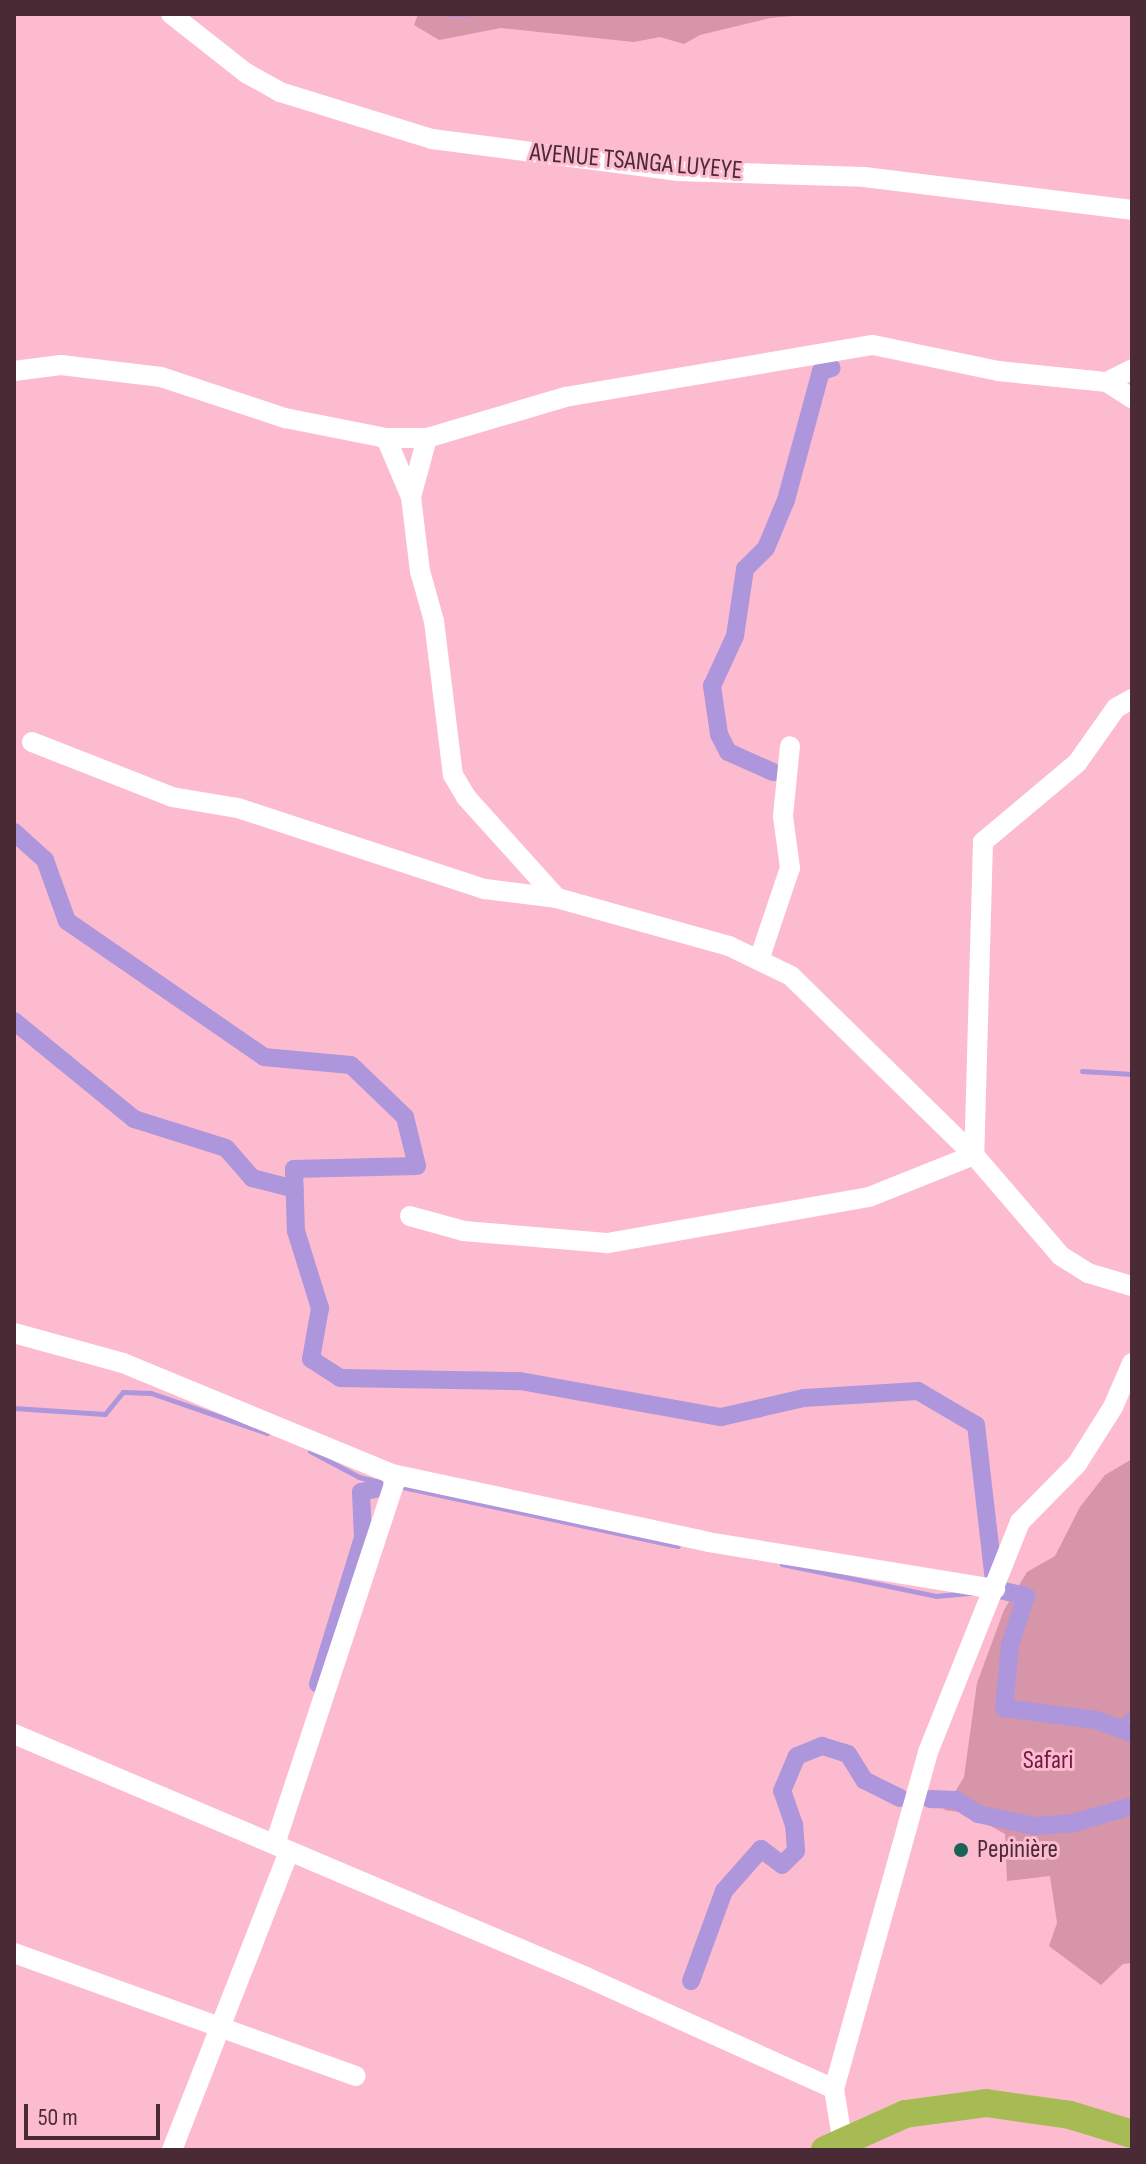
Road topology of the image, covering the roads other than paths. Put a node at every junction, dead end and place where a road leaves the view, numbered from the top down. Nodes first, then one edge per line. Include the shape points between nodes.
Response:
1 (171, 14) edge
2 (1132, 210) edge
3 (1132, 369) edge
4 (14, 371) edge
5 (1107, 382) junction
6 (1132, 398) edge
7 (386, 438) junction
8 (427, 438) junction
9 (411, 497) junction
10 (1132, 699) edge
11 (32, 742) dead end
12 (790, 746) dead end
13 (557, 898) junction
14 (760, 957) junction
15 (974, 1155) junction
16 (410, 1216) dead end
17 (1132, 1286) edge
18 (14, 1333) edge
19 (1132, 1363) edge
20 (392, 1474) junction
21 (995, 1589) junction
22 (14, 1734) edge
23 (282, 1848) junction
24 (14, 1953) edge
25 (220, 2028) junction
26 (356, 2076) dead end
27 (834, 2089) junction
28 (1132, 2134) edge
29 (833, 2144) edge
30 (172, 2150) edge

1 - 2 street, AVENUE TSANGA LUYEYE via 246,73 280,92 432,139 677,171 864,177
3 - 5 street
4 - 7 street via 61,365 161,377 285,418
5 - 6 street
5 - 8 street via 998,371 873,345 565,397
7 - 8 street
7 - 9 street
8 - 9 street
9 - 13 street via 420,571 434,621 453,775 466,797
10 - 15 street via 1116,708 1077,763 983,842
11 - 13 street via 56,747 122,781 172,797 238,808 485,889
12 - 14 street via 783,816 790,868
13 - 14 street
14 - 15 street via 791,976
15 - 16 street via 869,1197 607,1243 464,1231
15 - 17 street via 1061,1256 1088,1273
18 - 20 street via 123,1363
19 - 21 street via 1113,1407 1077,1464 1020,1522
20 - 21 street via 708,1542
20 - 23 street via 394,1485
21 - 27 street via 928,1752
22 - 23 street
23 - 25 street
23 - 27 street
24 - 25 street
25 - 26 street
25 - 30 street
27 - 29 street
28 - 29 highway via 1070,2115 986,2103 905,2114

